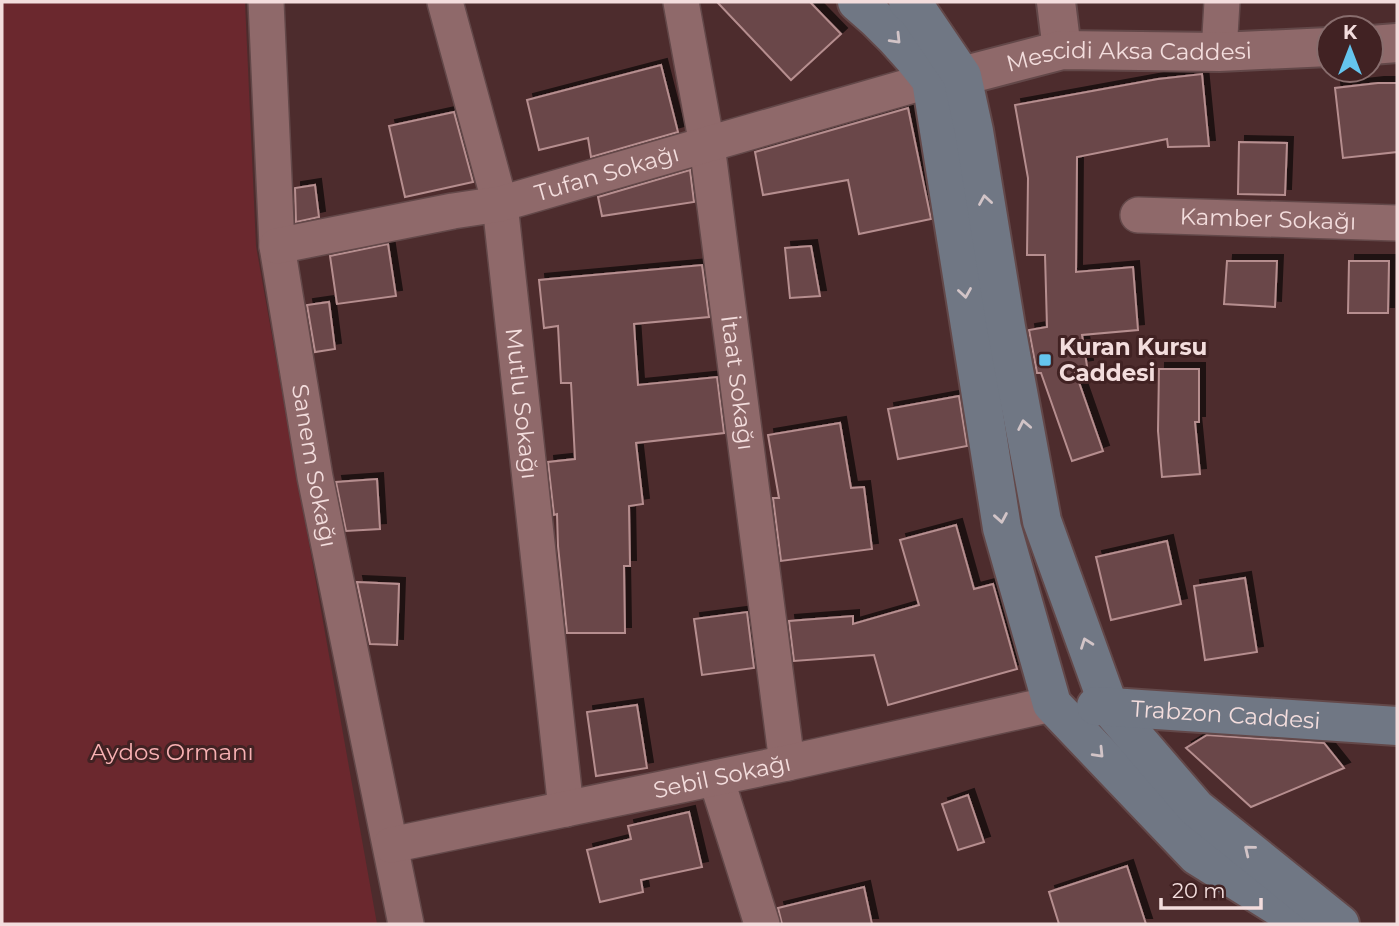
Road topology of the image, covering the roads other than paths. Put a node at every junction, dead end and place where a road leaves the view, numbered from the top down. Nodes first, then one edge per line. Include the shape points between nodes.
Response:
1 (265, 2) edge
2 (445, 2) edge
3 (681, 2) edge
4 (857, 2) edge
5 (908, 2) edge
6 (1056, 2) edge
7 (1222, 2) edge
8 (1315, 48) edge
9 (1062, 50) junction
10 (1219, 52) junction
11 (946, 78) junction
12 (706, 145) junction
13 (500, 204) junction
14 (1138, 215) dead end
15 (1397, 223) edge
16 (277, 246) junction
17 (1052, 704) junction
18 (1109, 707) junction
19 (1397, 726) edge
20 (787, 763) junction
21 (716, 778) junction
22 (566, 809) junction
23 (391, 845) junction
24 (406, 924) edge
25 (762, 924) edge
26 (1306, 924) edge
27 (1340, 924) edge

1 - 16 street, Sanem Sokağı
2 - 13 street, Mutlu Sokağı
3 - 12 street, İtaat Sokağı
4 -> 11 main road via 904,47
5 - 11 main road via 918,10
6 - 9 street
7 - 10 street
8 - 10 street, Mescidi Aksa Caddesi
9 - 10 street, Mescidi Aksa Caddesi
9 - 11 street, Mescidi Aksa Caddesi
11 - 12 street, Tufan Sokağı
11 -> 17 main road via 1002,528
18 -> 11 main road via 1042,521 974,131
12 - 13 street, Tufan Sokağı
12 - 20 street, İtaat Sokağı
13 - 16 street, Tufan Sokağı
13 - 22 street, Mutlu Sokağı
14 - 15 street, Kamber Sokağı
16 - 23 street, Sanem Sokağı via 314,477
17 - 18 main road, Trabzon Caddesi
17 - 20 street, Sebil Sokağı
17 -> 26 main road via 1197,856
18 - 19 main road, Trabzon Caddesi
27 -> 18 main road via 1196,808
20 - 21 street, Sebil Sokağı
21 - 22 street, Sebil Sokağı
21 - 25 street
22 - 23 street, Sebil Sokağı
23 - 24 street, Sanem Sokağı

